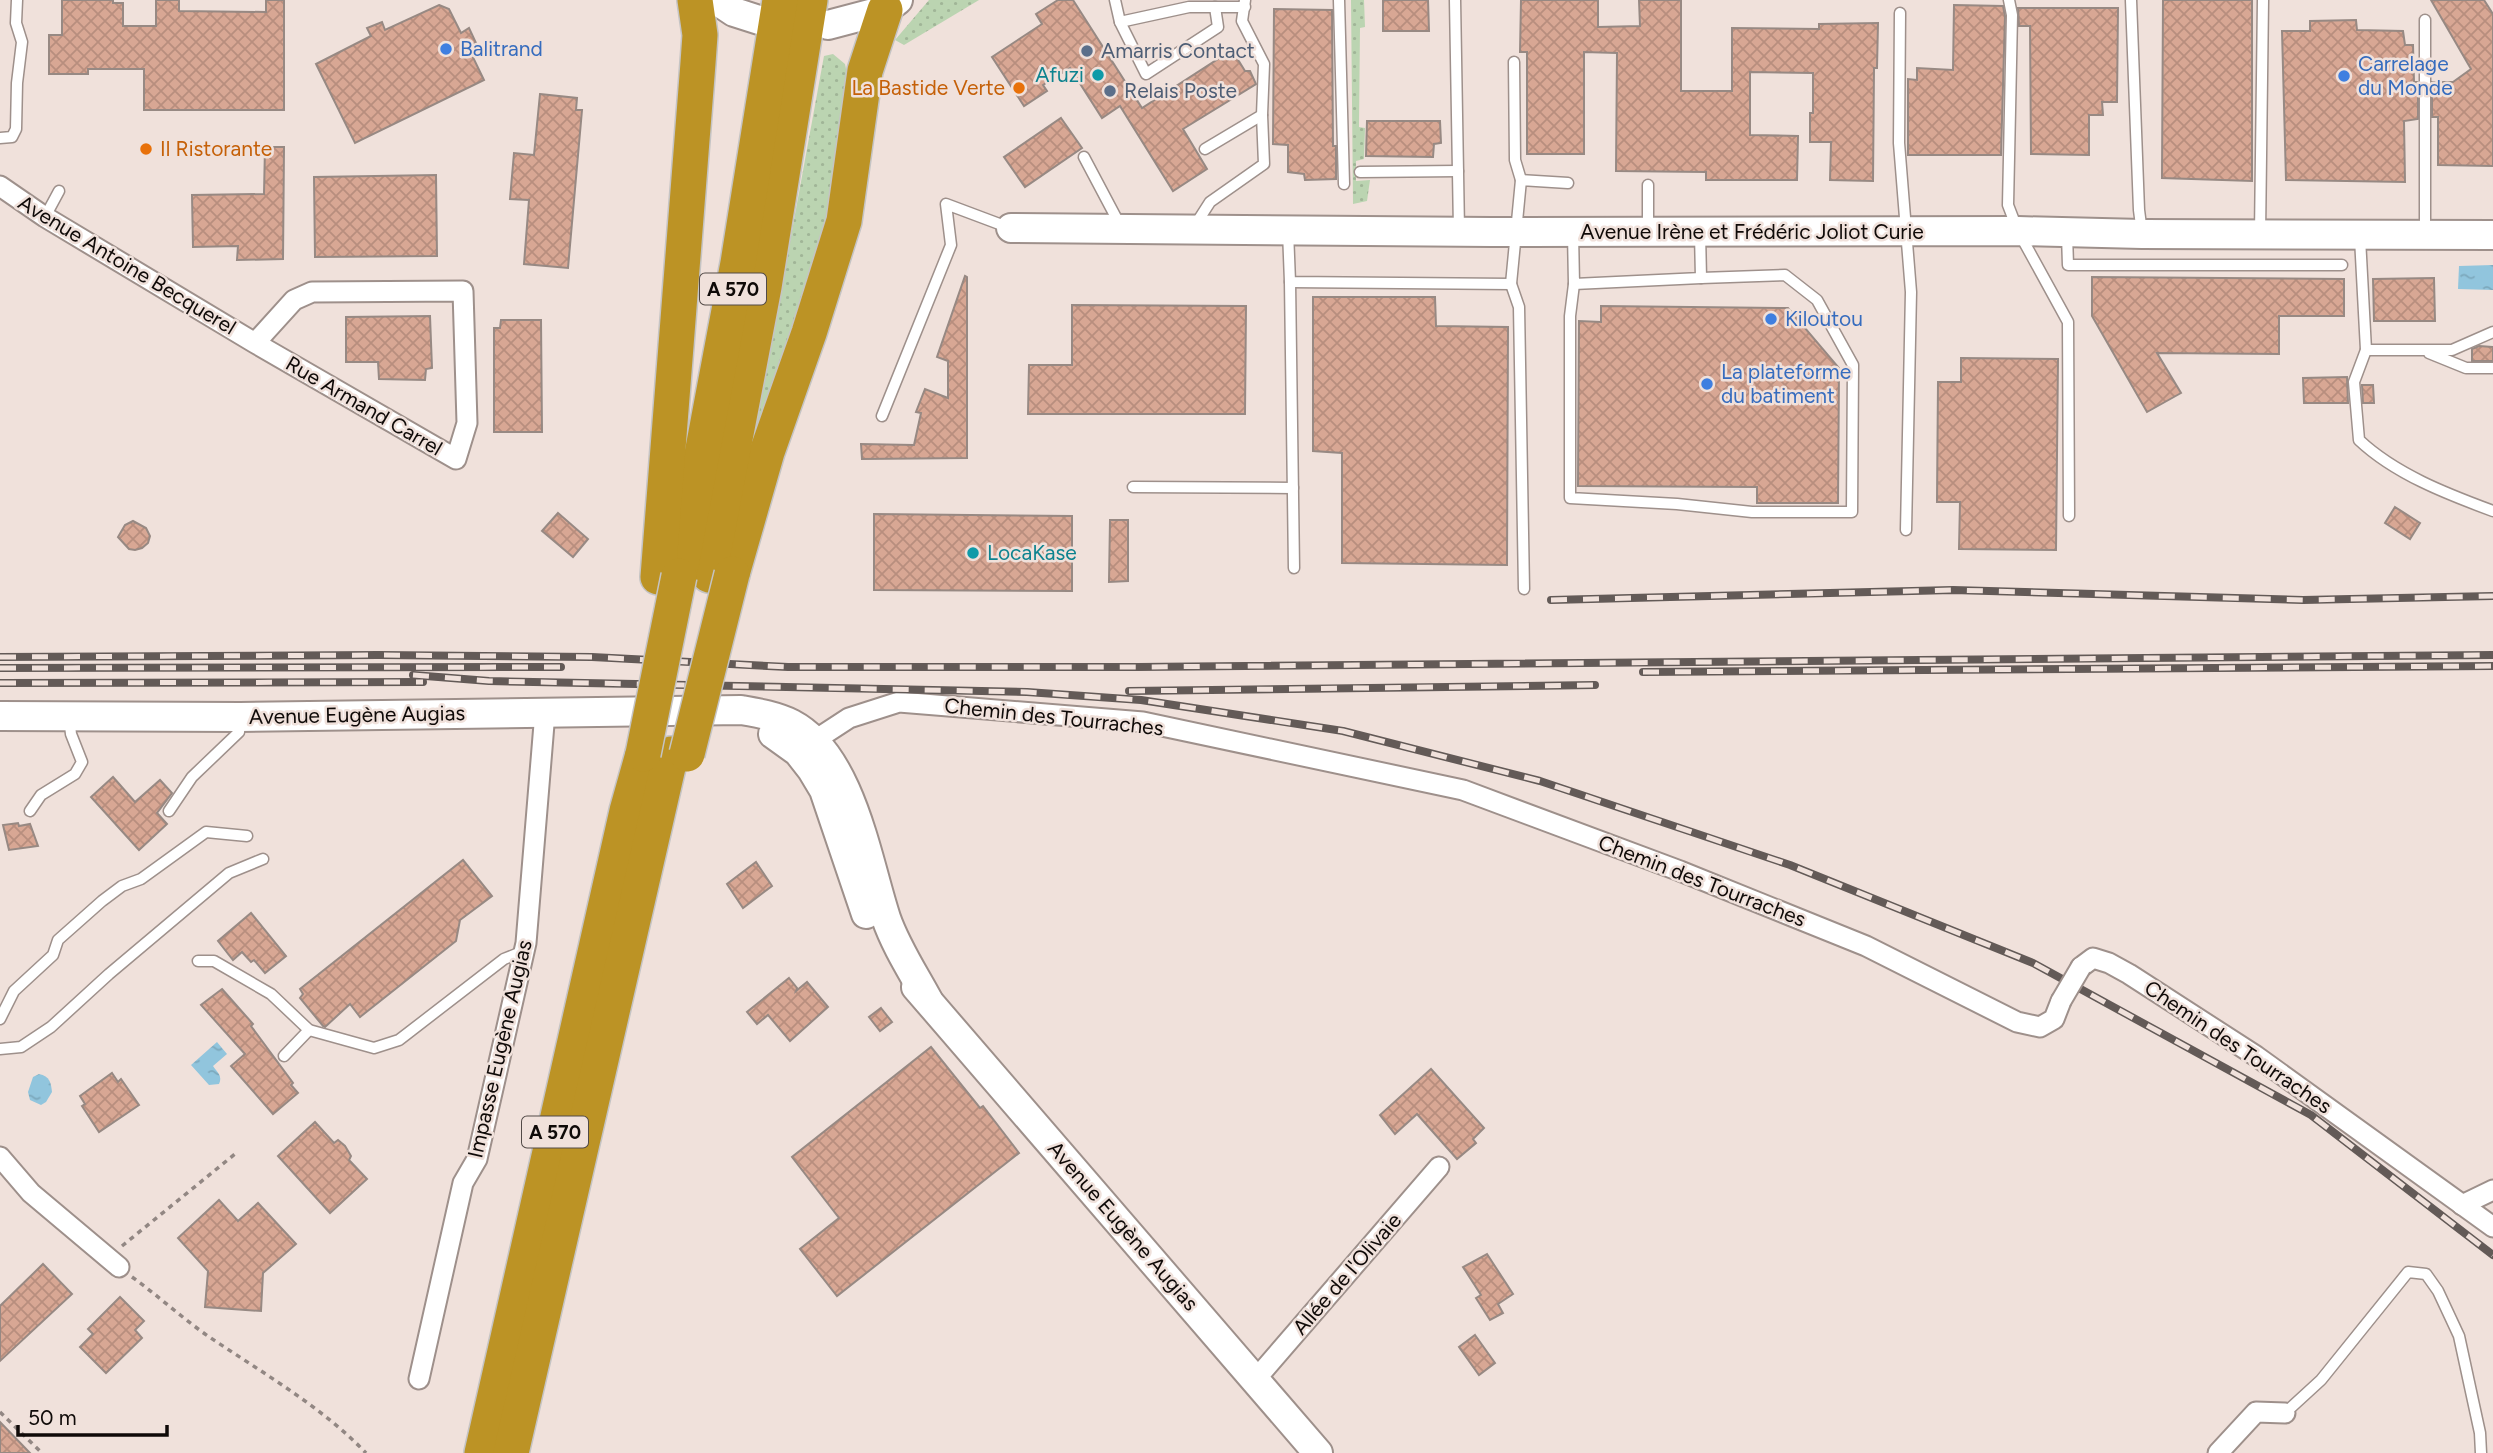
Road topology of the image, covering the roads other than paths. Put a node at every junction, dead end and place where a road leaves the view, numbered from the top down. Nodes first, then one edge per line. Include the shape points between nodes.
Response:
1 (17, 0) edge
2 (695, 0) edge
3 (716, 0) edge
4 (1115, 0) edge
5 (1339, 0) edge
6 (1455, 0) edge
7 (2009, 0) edge
8 (2132, 0) edge
9 (2263, 0) edge
10 (1245, 3) edge
11 (892, 5) edge
12 (1214, 7) junction
13 (769, 10) edge
14 (819, 12) edge
15 (1900, 13) dead end
16 (2425, 20) dead end
17 (1120, 22) junction
18 (1514, 62) dead end
19 (1262, 115) junction
20 (0, 138) edge
21 (1205, 149) dead end
22 (1084, 157) dead end
23 (1458, 171) junction
24 (1360, 172) dead end
25 (1521, 180) junction
26 (1568, 183) dead end
27 (1344, 184) dead end
28 (0, 186) edge
29 (1648, 186) dead end
30 (59, 191) dead end
31 (45, 217) junction
32 (1011, 228) joint
33 (1122, 229) junction
34 (1192, 230) junction
35 (1288, 231) junction
36 (2018, 231) junction
37 (1459, 232) junction
38 (1518, 232) junction
39 (1573, 232) junction
40 (1648, 232) junction
41 (1700, 232) junction
42 (2066, 232) junction
43 (1907, 233) junction
44 (2142, 234) junction
45 (2260, 234) junction
46 (2360, 234) junction
47 (2425, 235) junction
48 (2493, 235) edge
49 (2342, 265) dead end
50 (1701, 278) junction
51 (1290, 282) junction
52 (1511, 284) junction
53 (1574, 284) junction
54 (2493, 332) edge
55 (255, 343) junction
56 (2366, 350) junction
57 (2422, 350) junction
58 (2493, 369) edge
59 (882, 416) dead end
60 (1133, 487) dead end
61 (1293, 488) junction
62 (2493, 511) edge
63 (2069, 516) dead end
64 (1906, 530) dead end
65 (1294, 568) dead end
66 (694, 576) junction
67 (1524, 589) dead end
68 (545, 712) junction
69 (0, 716) edge
70 (69, 717) junction
71 (240, 717) junction
72 (805, 746) junction
73 (656, 754) junction
74 (30, 811) dead end
75 (169, 811) dead end
76 (247, 836) dead end
77 (263, 859) dead end
78 (524, 950) junction
79 (198, 961) dead end
80 (0, 1019) edge
81 (309, 1030) junction
82 (0, 1049) edge
83 (284, 1056) dead end
84 (0, 1157) edge
85 (1439, 1167) dead end
86 (2493, 1190) edge
87 (2462, 1205) junction
88 (2489, 1219) edge
89 (112, 1262) road end
90 (419, 1380) dead end
91 (1255, 1380) junction
92 (2285, 1413) joint
93 (482, 1453) edge
94 (511, 1453) edge
95 (1318, 1453) edge
96 (2218, 1453) edge
97 (2481, 1453) edge

1 - 20 lane via 16,23 22,42 16,129 12,137
2 - 66 highway via 700,35
3 - 13 main road via 734,12
4 - 17 lane
5 - 27 lane
6 - 23 lane
7 - 36 lane via 2008,205
8 - 44 lane
9 - 45 lane
10 - 12 lane
10 - 19 lane via 1242,21 1264,64
11 - 14 main road
11 - 66 highway via 865,71 844,221 809,333 767,452
12 - 17 lane via 1189,7
12 - 17 lane via 1218,27 1146,74
13 - 66 highway, A 570
14 - 66 highway, A 570 via 764,287
15 - 43 lane via 1899,143
16 - 47 lane
18 - 25 lane via 1515,160
19 - 21 lane
19 - 34 lane via 1264,164 1210,202
22 - 33 lane
23 - 24 lane
23 - 37 lane
25 - 26 lane
25 - 38 lane
28 - 31 street, Avenue Antoine Becquerel
29 - 40 lane
30 - 31 lane
31 - 55 street, Avenue Antoine Becquerel
32 - 33 main road, Avenue Irène et Frédéric Joliot Curie
32 - 59 lane via 946,204 951,245
33 - 34 main road, Avenue Irène et Frédéric Joliot Curie
34 - 35 main road, Avenue Irène et Frédéric Joliot Curie
35 - 37 main road, Avenue Irène et Frédéric Joliot Curie
35 - 51 lane
36 - 42 main road, Avenue Irène et Frédéric Joliot Curie
36 - 43 main road, Avenue Irène et Frédéric Joliot Curie
36 - 63 lane via 2068,322
37 - 38 main road, Avenue Irène et Frédéric Joliot Curie
38 - 39 main road, Avenue Irène et Frédéric Joliot Curie
38 - 52 lane
39 - 40 main road, Avenue Irène et Frédéric Joliot Curie
39 - 53 lane
40 - 41 main road, Avenue Irène et Frédéric Joliot Curie
41 - 43 main road, Avenue Irène et Frédéric Joliot Curie
41 - 50 lane
42 - 44 main road, Avenue Irène et Frédéric Joliot Curie
42 - 49 lane via 2068,265
43 - 64 lane via 1911,292
44 - 45 main road, Avenue Irène et Frédéric Joliot Curie
45 - 46 main road, Avenue Irène et Frédéric Joliot Curie
46 - 47 main road, Avenue Irène et Frédéric Joliot Curie
46 - 56 lane
47 - 48 main road, Avenue Irène et Frédéric Joliot Curie
50 - 53 lane
50 - 53 lane via 1784,275 1817,300 1853,365 1852,512 1752,512 1570,498
51 - 52 lane
51 - 61 lane
52 - 67 lane via 1519,307
54 - 57 lane via 2452,350
55 - 55 street, Rue Armand Carrel via 303,370 456,459 467,424 463,291 312,292 294,300
56 - 57 lane
56 - 62 lane via 2354,382 2359,440 2375,455 2448,494
57 - 58 lane via 2466,368
60 - 61 lane
61 - 65 lane
66 - 73 highway, A 570
66 - 73 highway
68 - 71 main road, Avenue Eugène Augias
68 - 72 main road, Avenue Eugène Augias via 741,710 794,725
68 - 78 street, Impasse Eugène Augias
69 - 70 main road, Avenue Eugène Augias
70 - 71 main road, Avenue Eugène Augias
70 - 74 lane via 82,762 75,774 41,795
71 - 75 lane via 239,732 191,777
72 - 87 street, Chemin des Tourraches, bridge via 849,719 899,702 1143,722 1463,790 1867,946 2017,1022 2040,1027 2054,1019 2081,967 2093,958 2129,974 2256,1056
72 - 91 main road, Avenue Eugène Augias via 838,771 887,922 928,1000
73 - 93 highway, A 570 via 627,811
73 - 94 highway, A 570 via 632,919
76 - 80 lane via 206,832 141,879 122,886 58,940 53,955 14,990
77 - 82 lane via 229,873 51,1027 21,1047
78 - 81 lane via 504,959 399,1040 374,1048
78 - 90 street, Impasse Eugène Augias via 477,1159 463,1183
79 - 81 lane via 214,961 271,995
81 - 83 lane
84 - 89 street via 31,1193
85 - 91 street, Allée de l'Olivaie
86 - 87 street
87 - 88 street, Chemin des Tourraches
91 - 95 main road, Avenue Eugène Augias
92 - 96 street via 2256,1412
92 - 97 lane via 2322,1380 2408,1272 2426,1274 2459,1336

